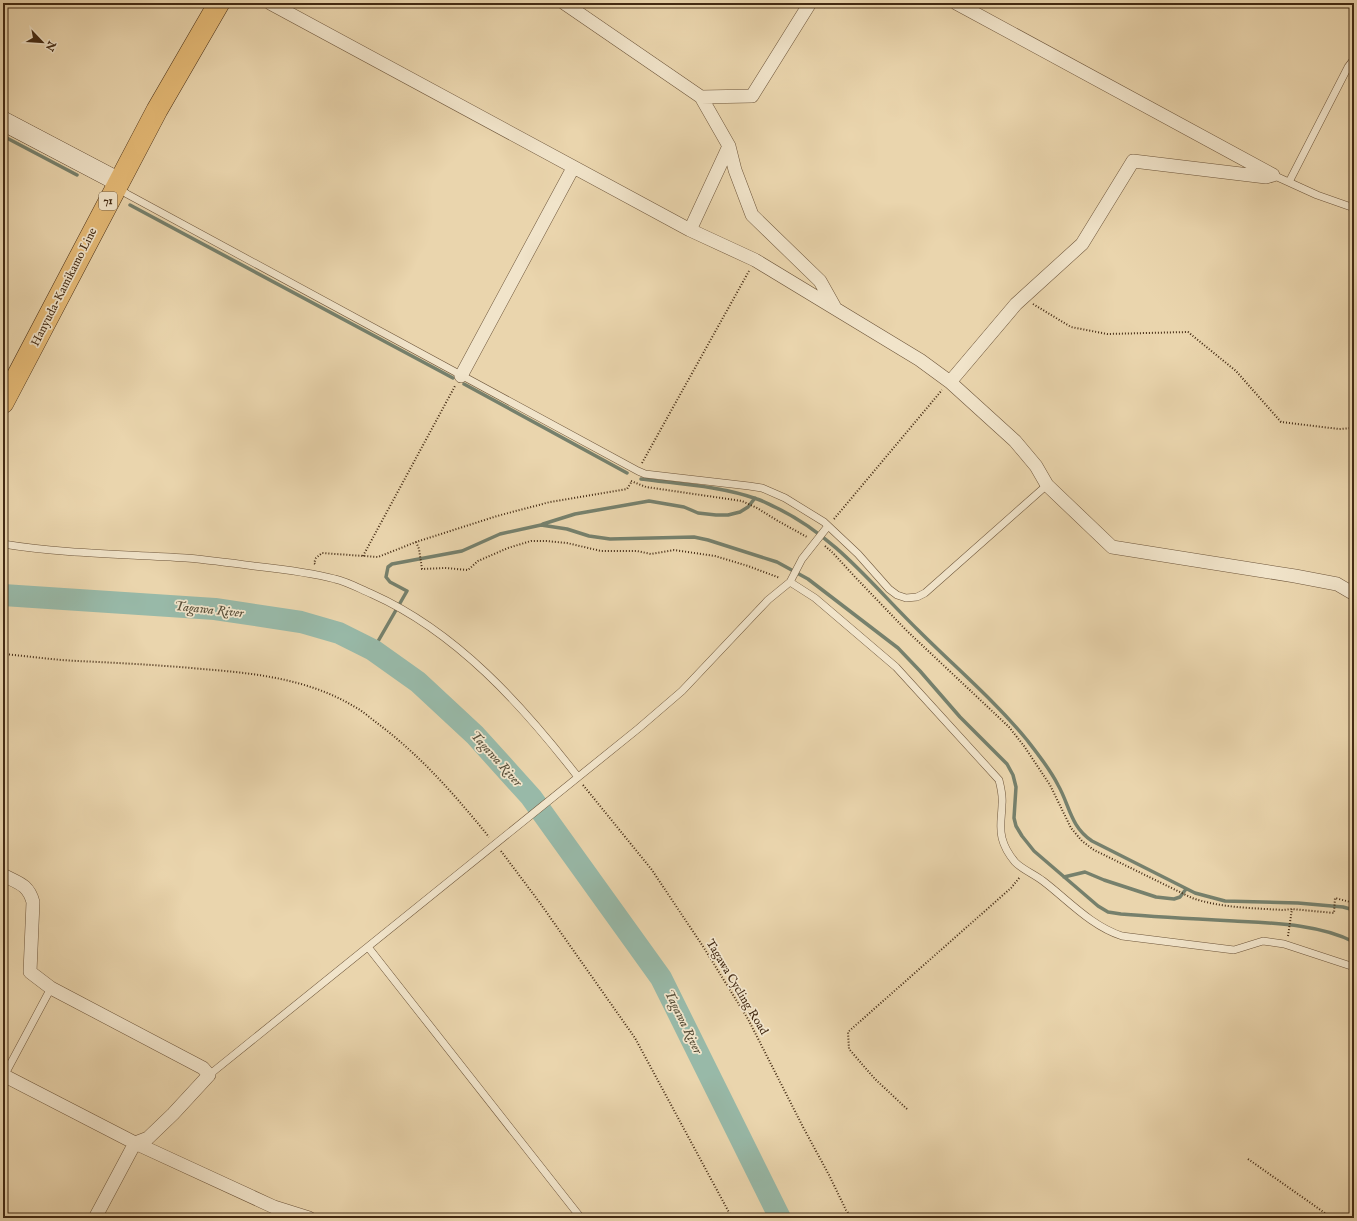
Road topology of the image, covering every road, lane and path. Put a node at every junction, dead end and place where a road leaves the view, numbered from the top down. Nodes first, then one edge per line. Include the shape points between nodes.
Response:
1 (219, 3) edge
2 (270, 3) edge
3 (564, 3) edge
4 (810, 3) edge
5 (956, 3) edge
6 (1354, 58) edge
7 (701, 97) junction
8 (3, 121) edge
9 (729, 146) junction
10 (573, 168) junction
11 (1273, 175) junction
12 (119, 182) junction
13 (1289, 182) junction
14 (1354, 208) edge
15 (690, 230) junction
16 (755, 260) junction
17 (1022, 297) junction
18 (835, 308) junction
19 (461, 376) junction
20 (950, 382) junction
21 (3, 403) edge
22 (1354, 428) edge
23 (638, 471) junction
24 (632, 482) junction
25 (1047, 484) junction
26 (828, 526) junction
27 (817, 540) junction
28 (416, 542) junction
29 (3, 544) edge
30 (363, 556) junction
31 (319, 566) dead end
32 (790, 582) junction
33 (1354, 594) edge
34 (3, 654) edge
35 (577, 780) junction
36 (496, 842) junction
37 (1025, 870) junction
38 (3, 875) edge
39 (1354, 903) edge
40 (1292, 910) junction
41 (1289, 934) dead end
42 (368, 947) junction
43 (1354, 967) edge
44 (51, 988) junction
45 (4, 1075) edge
46 (209, 1075) junction
47 (907, 1109) dead end
48 (135, 1143) junction
49 (1248, 1159) dead end
50 (96, 1218) edge
51 (309, 1218) edge
52 (581, 1218) edge
53 (732, 1218) edge
54 (852, 1218) edge
55 (1332, 1218) edge

1 - 12 main road, Hanyuda-Kamikamo Line / 71
2 - 10 street
3 - 7 street
4 - 7 street via 752,96
5 - 11 street
6 - 13 lane
7 - 9 street
8 - 12 street
9 - 15 street
9 - 18 street via 752,215 820,281
10 - 15 street
10 - 19 street
11 - 13 lane
11 - 17 street via 1266,177 1133,161 1082,244
12 - 19 lane via 127,194
12 - 21 main road, Hanyuda-Kamikamo Line / 71
13 - 14 lane
15 - 16 street
16 - 18 street
16 - 23 path
17 - 20 street
17 - 22 path via 1071,327 1107,334 1188,332 1236,371 1281,422 1339,429
18 - 20 street via 920,360
19 - 23 lane
19 - 30 path
20 - 25 street via 1015,441
20 - 26 path
23 - 24 path
23 - 26 lane via 645,474 762,488 785,498
24 - 27 path via 646,487 745,502
24 - 28 path via 627,489 550,502
25 - 26 lane via 925,593 917,597 906,598 889,589 858,554
25 - 33 street via 1112,547 1337,584
26 - 27 lane
27 - 32 lane via 802,559
27 - 40 path via 1009,727 1046,779 1070,828 1082,841 1094,850 1208,904
28 - 30 path via 378,557
28 - 32 path via 422,569 468,570 493,554 531,541 546,540 601,551 637,551 651,554 674,550 715,556
29 - 35 lane via 64,552 187,558 276,569 336,579 358,588 410,614 461,651 521,710 556,749
30 - 31 path via 322,553 314,563
32 - 35 lane via 768,600 682,690
32 - 37 lane via 815,598 896,666 999,780 1002,790 1002,838 1015,861
34 - 36 path via 230,671 273,676 310,687 356,707 403,743
35 - 36 lane
35 - 54 path, Tagawa Cycling Road via 652,870 704,948 748,1019
36 - 42 lane
36 - 53 path via 636,1038
37 - 43 lane via 1042,880 1089,919 1122,936 1234,950 1263,941 1284,944
37 - 47 path via 1011,888 848,1032 848,1048 875,1079
38 - 44 street via 27,888 31,894 33,902 30,972
39 - 40 path via 1335,898 1334,913
40 - 41 path
42 - 46 lane
42 - 52 lane
44 - 45 lane
44 - 46 street via 203,1068
45 - 48 street
46 - 48 street via 148,1138
48 - 50 street
48 - 51 street via 274,1207
49 - 55 path

